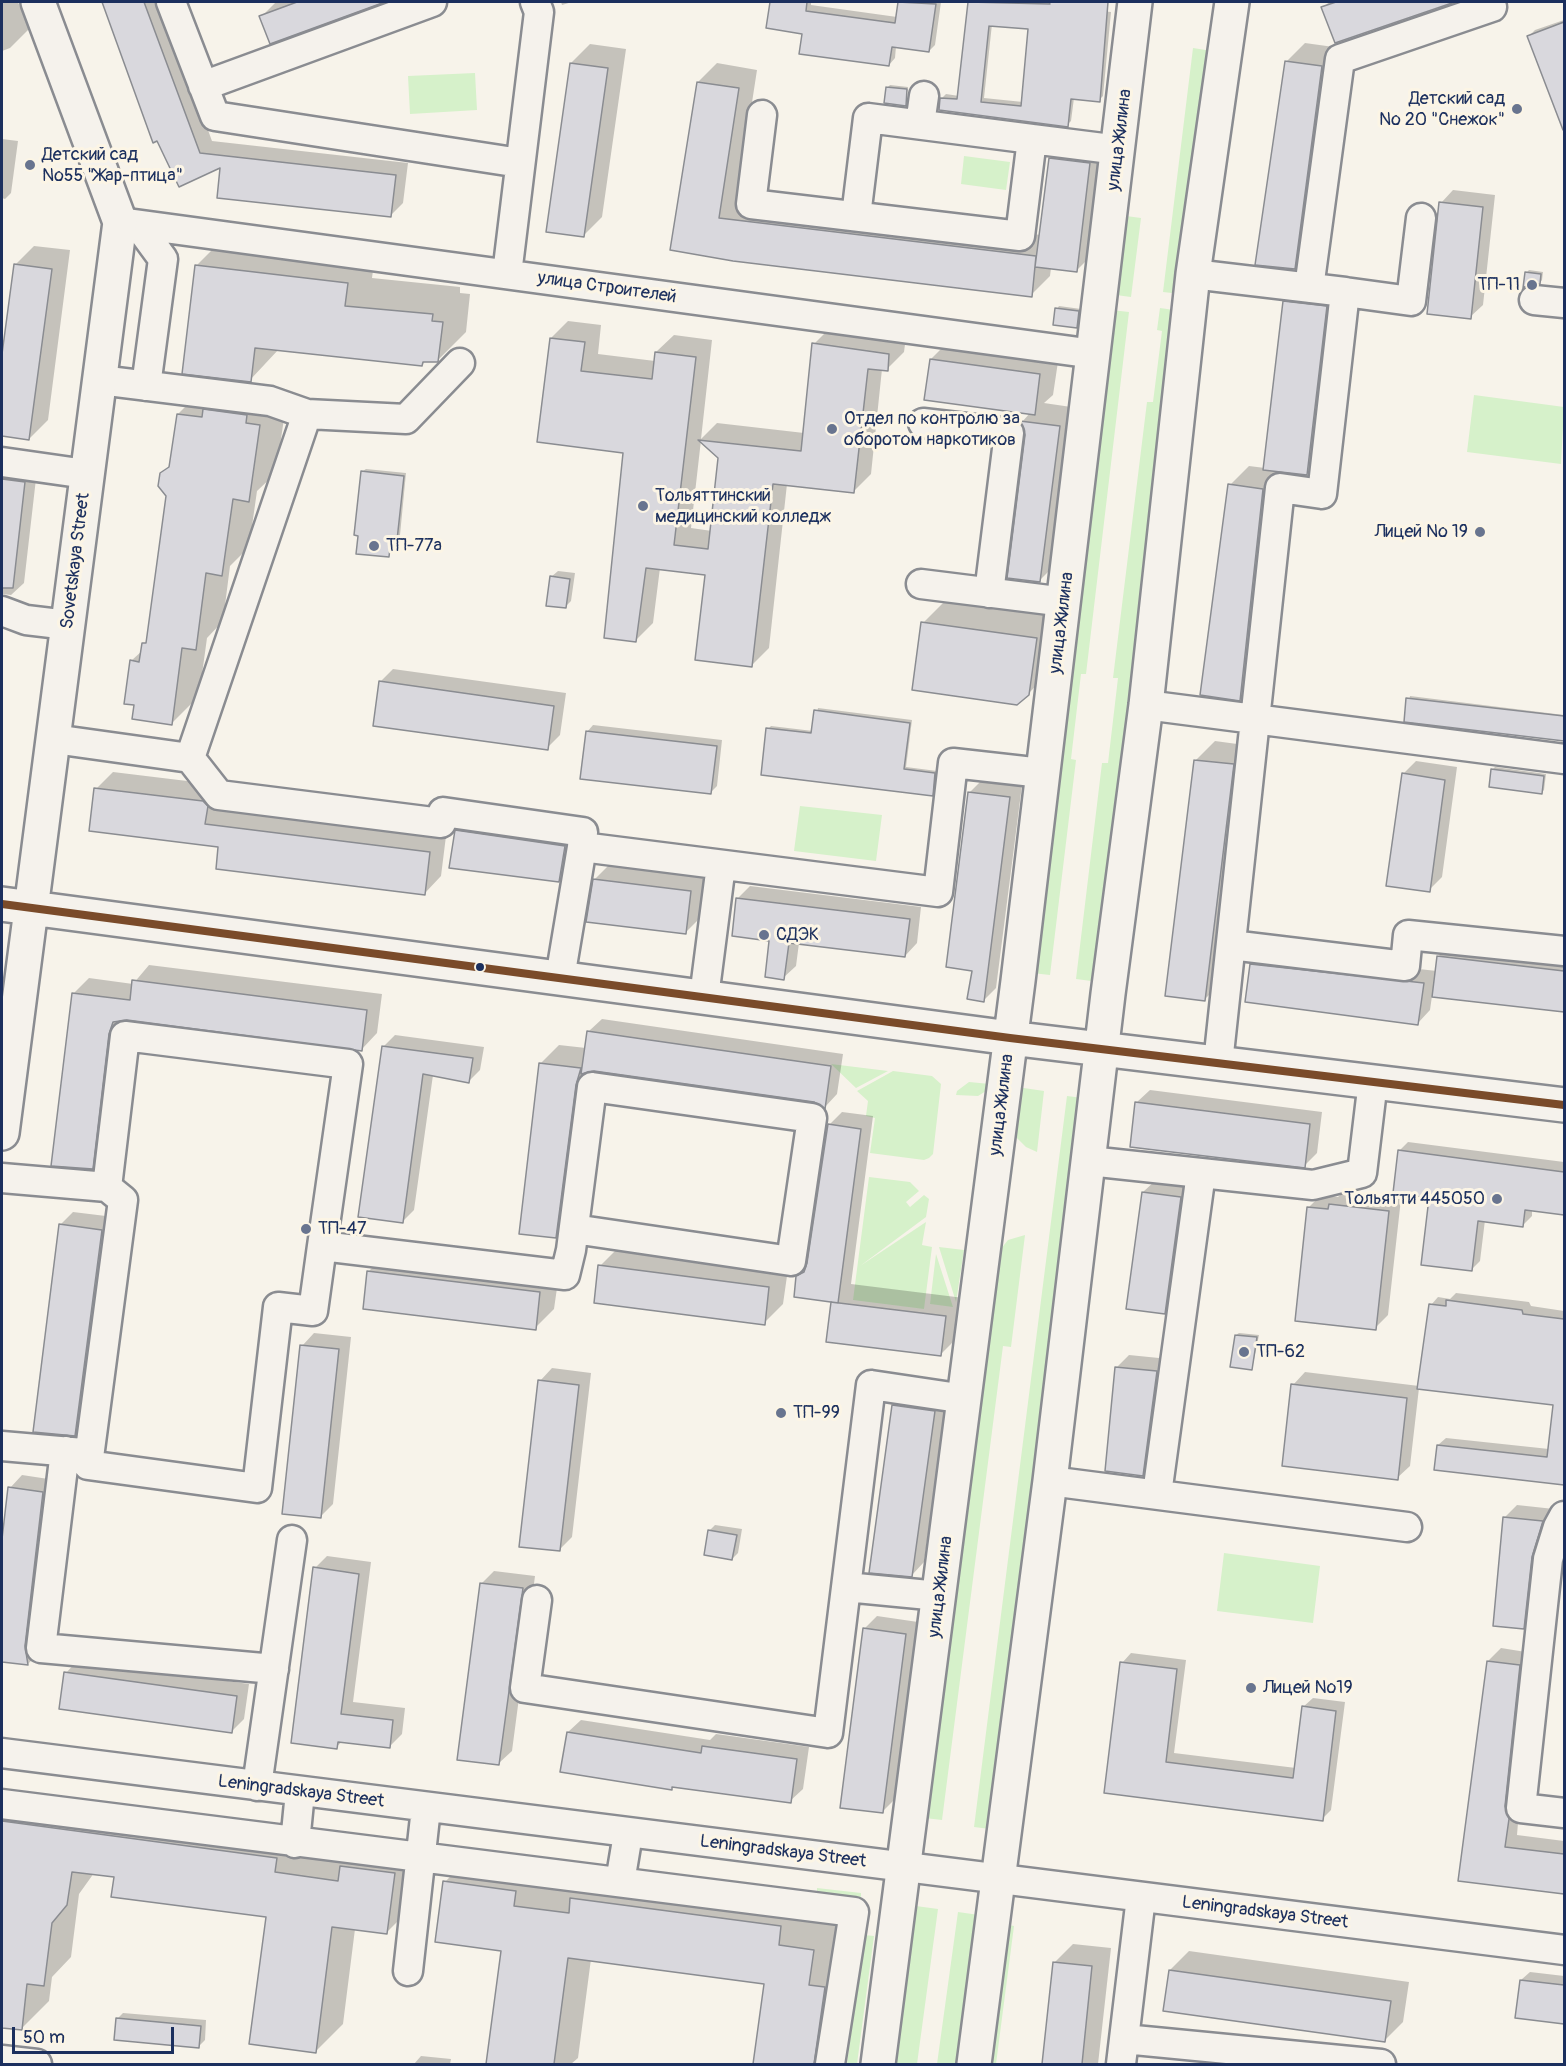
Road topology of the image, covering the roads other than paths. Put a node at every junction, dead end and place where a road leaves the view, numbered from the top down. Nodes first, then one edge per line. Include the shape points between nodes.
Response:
1 (38, 2) edge
2 (171, 2) edge
3 (432, 2) edge
4 (535, 2) edge
5 (1138, 2) edge
6 (1232, 2) edge
7 (1492, 7) dead end
8 (203, 86) junction
9 (924, 96) dead end
10 (762, 115) dead end
11 (921, 124) junction
12 (1032, 138) junction
13 (1119, 150) junction
14 (520, 163) junction
15 (856, 216) junction
16 (1421, 218) dead end
17 (129, 224) junction
18 (507, 274) junction
19 (1193, 274) junction
20 (1309, 288) junction
21 (1346, 292) junction
22 (1534, 300) dead end
23 (1564, 303) edge
24 (1094, 354) junction
25 (460, 363) dead end
26 (100, 380) junction
27 (146, 386) junction
28 (307, 414) junction
29 (923, 423) dead end
30 (2, 462) edge
31 (87, 474) junction
32 (921, 584) dead end
33 (989, 593) junction
34 (1065, 602) junction
35 (2, 611) edge
36 (68, 625) junction
37 (1146, 705) junction
38 (1255, 720) junction
39 (54, 739) junction
40 (190, 758) junction
41 (1564, 759) edge
42 (1042, 773) junction
43 (582, 847) junction
44 (721, 865) junction
45 (17, 906) edge
46 (1231, 945) junction
47 (1564, 951) edge
48 (560, 978) junction
49 (704, 997) junction
50 (1010, 1038) junction
51 (1102, 1049) junction
52 (1218, 1063) junction
53 (1373, 1081) junction
54 (1564, 1105) edge
55 (2, 1133) edge
56 (1089, 1161) junction
57 (1201, 1173) junction
58 (2, 1178) edge
59 (107, 1186) junction
60 (574, 1229) junction
61 (322, 1246) junction
62 (965, 1399) junction
63 (2, 1446) edge
64 (77, 1452) junction
65 (1050, 1481) junction
66 (1157, 1494) junction
67 (1564, 1516) edge
68 (1407, 1527) dead end
69 (292, 1540) dead end
70 (846, 1587) junction
71 (939, 1596) junction
72 (537, 1600) dead end
73 (274, 1669) junction
74 (2, 1753) edge
75 (257, 1786) junction
76 (300, 1792) junction
77 (2, 1804) edge
78 (426, 1808) junction
79 (1564, 1813) edge
80 (628, 1834) junction
81 (295, 1843) junction
82 (421, 1858) junction
83 (904, 1866) junction
84 (999, 1879) junction
85 (620, 1882) junction
86 (1141, 1897) junction
87 (1564, 1950) edge
88 (408, 1971) dead end
89 (1122, 2052) edge
90 (2, 2060) edge
91 (37, 2064) edge
92 (830, 2064) edge
93 (878, 2064) edge
94 (974, 2064) edge
95 (1381, 2064) edge

1 - 17 main road, Sovetskaya Street
2 - 8 street
3 - 8 street
4 - 14 street via 539,12
5 - 13 main road, улица Жилина
6 - 19 main road
7 - 20 street via 1340,59
8 - 14 street via 214,116
9 - 11 street
10 - 15 street via 751,204
11 - 12 street
11 - 15 street via 868,118
12 - 13 street
12 - 15 street via 1020,236
13 - 24 main road, улица Жилина
14 - 18 street
16 - 21 street via 1411,301
17 - 18 street, улица Строителей
17 - 26 main road, Sovetskaya Street
17 - 27 street via 163,259
18 - 24 street, улица Строителей
19 - 20 street
19 - 37 main road
20 - 21 street
21 - 38 street via 1322,494 1280,488
22 - 23 street
24 - 34 main road, улица Жилина
25 - 28 street via 414,422
26 - 27 street
26 - 31 main road, Sovetskaya Street
27 - 28 street via 270,401
28 - 40 street
29 - 33 street via 1009,434
30 - 31 street
31 - 36 main road, Sovetskaya Street
32 - 33 street
33 - 34 street
34 - 42 main road, улица Жилина
35 - 36 street via 26,620
36 - 39 main road, Sovetskaya Street
37 - 38 street
37 - 51 main road
38 - 41 street
38 - 46 street
39 - 40 street
39 - 45 main road, Sovetskaya Street
40 - 43 street via 219,795 441,823 443,812 584,832
42 - 44 street via 953,763 938,892
42 - 50 main road, улица Жилина
43 - 44 street
43 - 48 street
44 - 49 street
45 - 48 main road
45 - 55 main road, Sovetskaya Street
46 - 47 street via 1405,966 1408,935
46 - 52 street
48 - 49 main road
49 - 50 main road
50 - 51 main road
50 - 62 main road, улица Жилина
51 - 52 main road
51 - 56 main road
52 - 53 main road
53 - 54 main road
53 - 57 street via 1362,1173 1313,1185
56 - 57 street
56 - 65 main road
57 - 66 street
58 - 59 street
59 - 61 street via 125,1036 348,1064
59 - 64 street via 123,1200
60 - 60 street via 592,1087 812,1118 791,1261
60 - 61 street via 565,1275
61 - 64 street via 313,1311 278,1307 257,1488 88,1465
62 - 70 street via 871,1385
62 - 71 main road, улица Жилина
63 - 64 street
64 - 73 street via 41,1648
65 - 66 street
65 - 84 main road
66 - 68 street
67 - 79 street via 1548,1559 1521,1808
69 - 73 street
70 - 71 street
70 - 72 street via 828,1733 525,1688
71 - 83 main road, улица Жилина
73 - 75 street
74 - 75 street, Leningradskaya Street
75 - 76 street, Leningradskaya Street
76 - 78 street, Leningradskaya Street
76 - 81 street
77 - 81 street
78 - 80 street, Leningradskaya Street
78 - 82 street
80 - 83 street, Leningradskaya Street
80 - 85 street
81 - 82 street
82 - 85 street
82 - 88 street
83 - 84 street, Leningradskaya Street
83 - 93 main road, улица Жилина
84 - 86 street, Leningradskaya Street
84 - 94 main road
85 - 92 street via 854,1912
86 - 87 street, Leningradskaya Street
86 - 89 street
89 - 95 street
90 - 91 street

